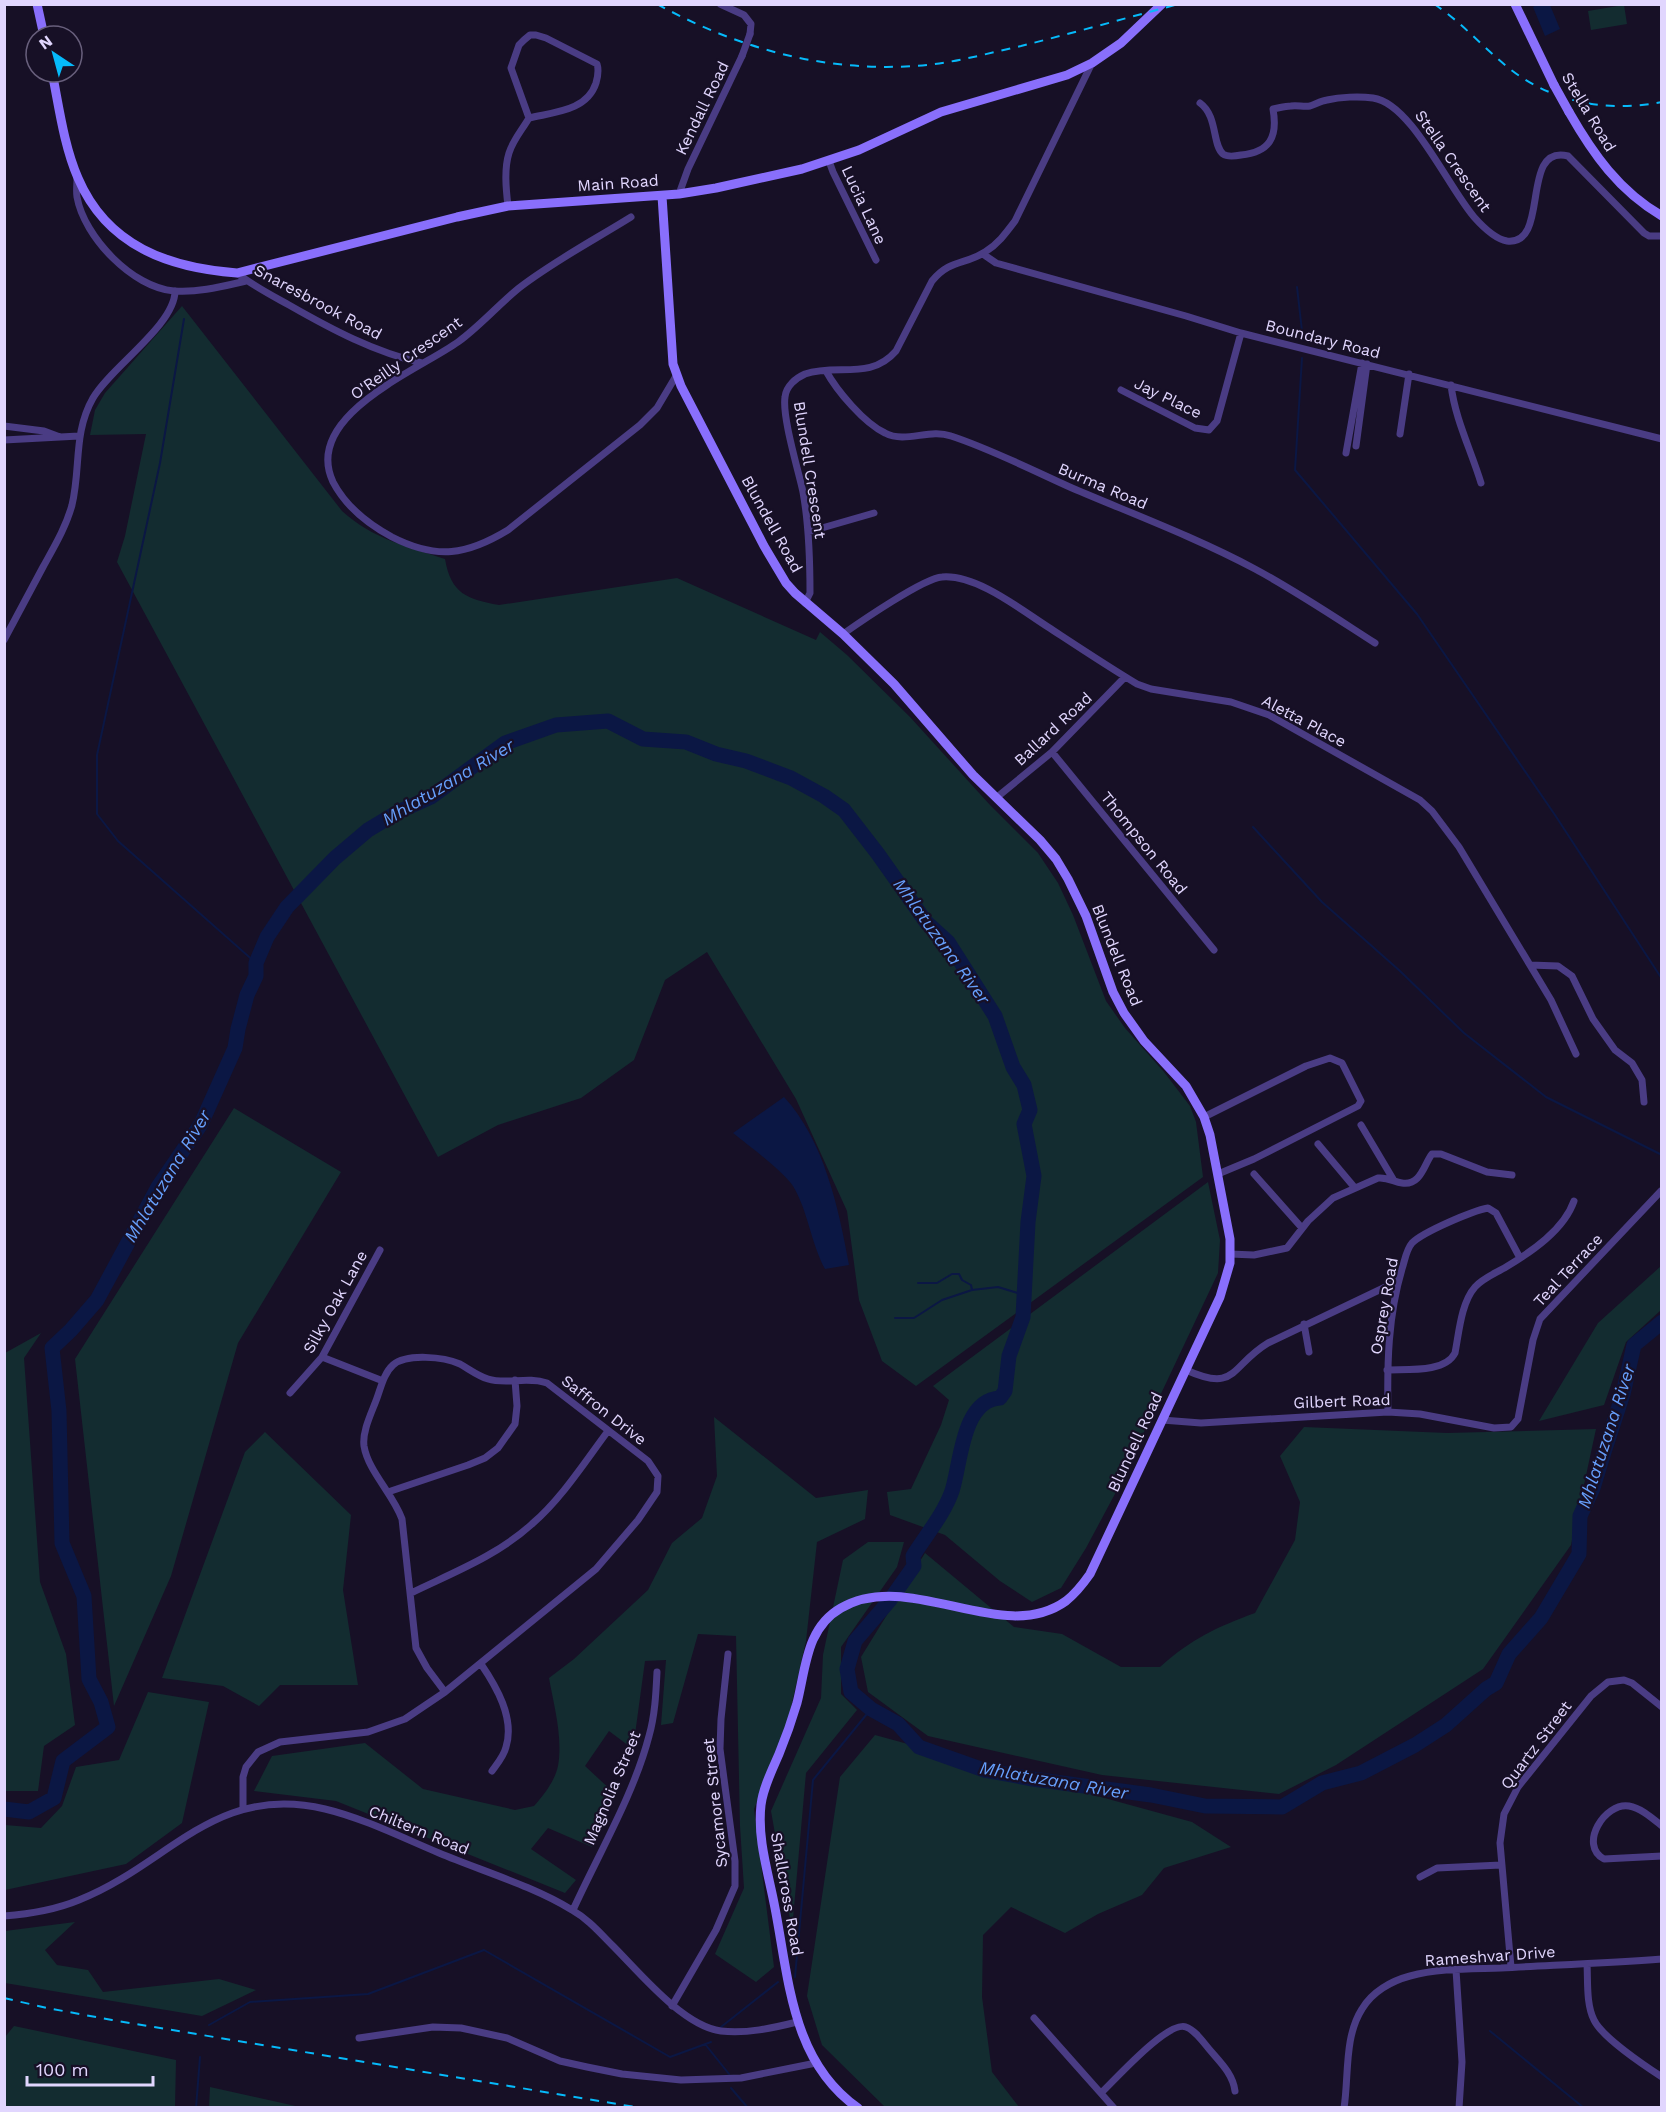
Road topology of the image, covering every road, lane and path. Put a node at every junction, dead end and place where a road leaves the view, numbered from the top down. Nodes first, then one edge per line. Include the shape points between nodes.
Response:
1 (37, 4) edge
2 (720, 4) edge
3 (1162, 4) edge
4 (1515, 4) edge
5 (41, 24) edge
6 (1092, 63) junction
7 (54, 84) edge
8 (1200, 103) dead end
9 (529, 118) junction
10 (829, 161) junction
11 (77, 177) junction
12 (679, 194) junction
13 (662, 196) junction
14 (507, 206) junction
15 (1662, 216) edge
16 (631, 217) dead end
17 (1662, 236) edge
18 (983, 254) junction
19 (876, 260) dead end
20 (237, 273) junction
21 (246, 281) junction
22 (175, 291) junction
23 (1242, 333) junction
24 (422, 363) junction
25 (1365, 363) junction
26 (826, 371) junction
27 (1409, 374) junction
28 (676, 376) junction
29 (1451, 385) junction
30 (1121, 390) dead end
31 (4, 426) edge
32 (1400, 434) dead end
33 (79, 436) junction
34 (63, 438) junction
35 (1662, 439) edge
36 (4, 440) edge
37 (1356, 446) dead end
38 (1346, 453) dead end
39 (1481, 483) dead end
40 (874, 513) dead end
41 (808, 532) junction
42 (805, 603) junction
43 (843, 634) junction
44 (4, 640) edge
45 (1375, 644) dead end
46 (1125, 677) junction
47 (1052, 752) junction
48 (996, 798) junction
49 (1214, 951) dead end
50 (1530, 965) junction
51 (1576, 1053) dead end
52 (1644, 1102) dead end
53 (1204, 1117) junction
54 (1361, 1125) dead end
55 (1318, 1144) dead end
56 (1254, 1173) dead end
57 (1218, 1174) junction
58 (1512, 1175) dead end
59 (1393, 1180) junction
60 (1355, 1188) junction
61 (1661, 1191) edge
62 (1574, 1201) dead end
63 (1302, 1228) junction
64 (380, 1250) dead end
65 (1230, 1254) junction
66 (1520, 1258) junction
67 (1398, 1281) junction
68 (1304, 1324) junction
69 (1309, 1352) dead end
70 (322, 1357) junction
71 (1186, 1370) junction
72 (1387, 1370) junction
73 (515, 1380) junction
74 (383, 1381) junction
75 (290, 1393) dead end
76 (1388, 1412) junction
77 (1518, 1419) joint
78 (1162, 1420) junction
79 (608, 1431) junction
80 (388, 1492) junction
81 (411, 1593) junction
82 (838, 1609) joint
83 (728, 1654) dead end
84 (481, 1664) junction
85 (657, 1672) dead end
86 (445, 1692) junction
87 (1662, 1707) edge
88 (492, 1771) dead end
89 (243, 1808) junction
90 (1662, 1826) edge
91 (1662, 1856) edge
92 (1501, 1865) junction
93 (1420, 1877) dead end
94 (573, 1910) junction
95 (4, 1916) edge
96 (1662, 1959) edge
97 (1587, 1964) junction
98 (1511, 1967) junction
99 (1456, 1970) junction
100 (672, 2006) junction
101 (1034, 2018) dead end
102 (797, 2022) junction
103 (359, 2038) dead end
104 (816, 2063) junction
105 (1662, 2077) edge
106 (1235, 2091) dead end
107 (1101, 2093) junction
108 (858, 2108) edge
109 (1114, 2108) edge
110 (1344, 2108) edge
111 (1459, 2108) edge

1 - 5 street
2 - 12 street, Kendall Road, bridge via 747,18 750,34
3 - 6 street, Main Road via 1121,43
4 - 15 street, Stella Road, bridge via 1588,145 1616,180
6 - 10 street, Main Road via 1058,79 941,112
6 - 18 street, Blundell Crescent via 1015,221 998,243
7 - 11 street, Main Road
8 - 17 street, Stella Crescent via 1209,112 1220,151 1229,156 1251,153 1268,144 1273,135 1274,109 1308,106 1330,99 1383,100 1407,119 1461,202 1480,223 1506,241 1522,237 1531,221 1543,166 1562,155 1568,156 1644,233
9 - 9 street via 511,68 519,45 530,35 546,38 597,64 597,80 585,102
9 - 14 street via 508,153
10 - 12 street, Main Road
10 - 19 street, Lucia Lane
11 - 20 street, Main Road via 90,202 107,222 142,249 183,266
11 - 22 street, Main Road via 83,215 112,257 142,281
12 - 13 street, Main Road
13 - 14 street, Main Road
13 - 28 street, Blundell Road via 671,352
14 - 20 street, Main Road
16 - 24 street, O'Reilly Crescent via 539,274 458,341
18 - 23 street, Boundary Road via 1017,270
18 - 26 street, Blundell Crescent via 955,263 938,274 888,360 863,369
20 - 21 street, Snaresbrook Road
21 - 22 street, Main Road
21 - 24 street, Snaresbrook Road via 348,337
22 - 33 street via 168,315 93,397
23 - 25 street, Boundary Road
23 - 30 street, Jay Place via 1217,421 1209,430 1195,428
24 - 28 street, O'Reilly Crescent via 346,418 332,441 329,472 344,499 374,526 406,543 450,552 469,550 489,541 543,504 640,425 657,408
25 - 27 street, Boundary Road
25 - 37 street
25 - 38 street
26 - 41 street, Blundell Crescent via 796,379 784,398
26 - 45 street, Burma Road via 840,391 881,431 899,438 935,432 951,436 1034,471 1255,569
27 - 29 street, Boundary Road
27 - 32 street
28 - 42 street, Blundell Road via 764,546 786,583
29 - 35 street, Boundary Road
29 - 39 street via 1456,416
31 - 34 street via 44,431
33 - 34 street
33 - 44 street via 76,484 67,521
34 - 36 street
40 - 41 street
41 - 42 street, Blundell Crescent via 810,593
42 - 43 street, Blundell Road
43 - 46 street, Aletta Place via 924,582 951,577 1001,597
43 - 48 street, Blundell Road via 894,684
46 - 47 street, Ballard Road
46 - 50 street, Aletta Place via 1151,689 1231,702 1269,715 1420,801 1459,847
47 - 48 street, Ballard Road
47 - 49 street, Thompson Road
48 - 53 street, Blundell Road via 1056,859 1086,916 1124,1013 1186,1086
50 - 51 street, Aletta Place
50 - 52 street via 1558,966 1572,976 1615,1050 1632,1062 1642,1080
53 - 57 street, Blundell Road
53 - 57 street via 1330,1058 1341,1063 1361,1101 1331,1120
54 - 59 street
55 - 60 street
56 - 63 street
57 - 65 street, Blundell Road
58 - 59 street via 1487,1172 1435,1153 1416,1180 1406,1184
59 - 60 street via 1378,1178
60 - 63 street via 1333,1198
61 - 77 street, Teal Terrace via 1540,1319
62 - 66 street via 1560,1224
63 - 65 street via 1287,1248 1254,1255
64 - 70 street, Silky Oak Lane
65 - 71 street, Blundell Road via 1227,1279
66 - 67 street, Osprey Road via 1496,1213 1485,1208 1417,1239 1407,1250
66 - 72 street via 1471,1293 1451,1359 1433,1366
67 - 68 street
67 - 72 street, Osprey Road
68 - 69 street
68 - 71 street via 1256,1350 1228,1377 1216,1379
70 - 74 street
70 - 75 street, Silky Oak Lane
71 - 78 street, Blundell Road
72 - 76 street, Osprey Road
73 - 74 street, Saffron Drive via 489,1380 447,1359 429,1358 399,1361
73 - 79 street, Saffron Drive via 547,1383
73 - 80 street via 515,1424 498,1448 468,1465
74 - 80 street, Saffron Drive via 364,1441 371,1463
76 - 77 street, Gilbert Road via 1501,1429 1511,1427
76 - 78 street, Gilbert Road via 1201,1423
78 - 82 street, Blundell Road via 1090,1574 1077,1591 1055,1607 1028,1615 1001,1615 873,1595
79 - 81 street via 532,1525 489,1555
79 - 84 street, Saffron Drive via 654,1468 657,1492 601,1564
80 - 81 street, Saffron Drive via 402,1519
81 - 86 street, Saffron Drive via 416,1648
82 - 102 street, Shallcross Road via 813,1637 789,1728 761,1803 762,1844
83 - 100 street, Sycamore Street via 720,1749 735,1886 716,1930
84 - 86 street, Saffron Drive
84 - 88 street via 501,1697 507,1728 506,1748
85 - 94 street, Magnolia Street via 653,1717 644,1751
86 - 89 street, Saffron Drive via 405,1719 383,1728 280,1742 263,1749 246,1767
87 - 92 street, Quartz Street via 1624,1680 1599,1688 1536,1763 1510,1802 1501,1828
89 - 94 street, Chiltern Road via 282,1804 328,1809
89 - 95 street, Chiltern Road via 200,1828 80,1900 36,1913
90 - 91 street via 1640,1809 1620,1806 1605,1817 1593,1840 1596,1852 1604,1858
92 - 93 street via 1448,1867
92 - 98 street, Quartz Street
94 - 100 street, Chiltern Road
96 - 97 street, Rameshvar Drive
97 - 98 street, Rameshvar Drive
97 - 105 street via 1594,2020 1613,2040
98 - 99 street, Rameshvar Drive
99 - 110 street, Rameshvar Drive via 1411,1975 1381,1988 1370,1998 1353,2032
99 - 111 street via 1462,2062
100 - 102 street, Chiltern Road via 718,2031 750,2031
101 - 107 street
102 - 104 street, Shallcross Road
103 - 104 street via 433,2027 461,2028 507,2038 560,2061 681,2080 741,2078
104 - 108 street, Shallcross Road via 829,2082
106 - 107 street via 1221,2063 1192,2031 1182,2026 1161,2036
107 - 109 street

